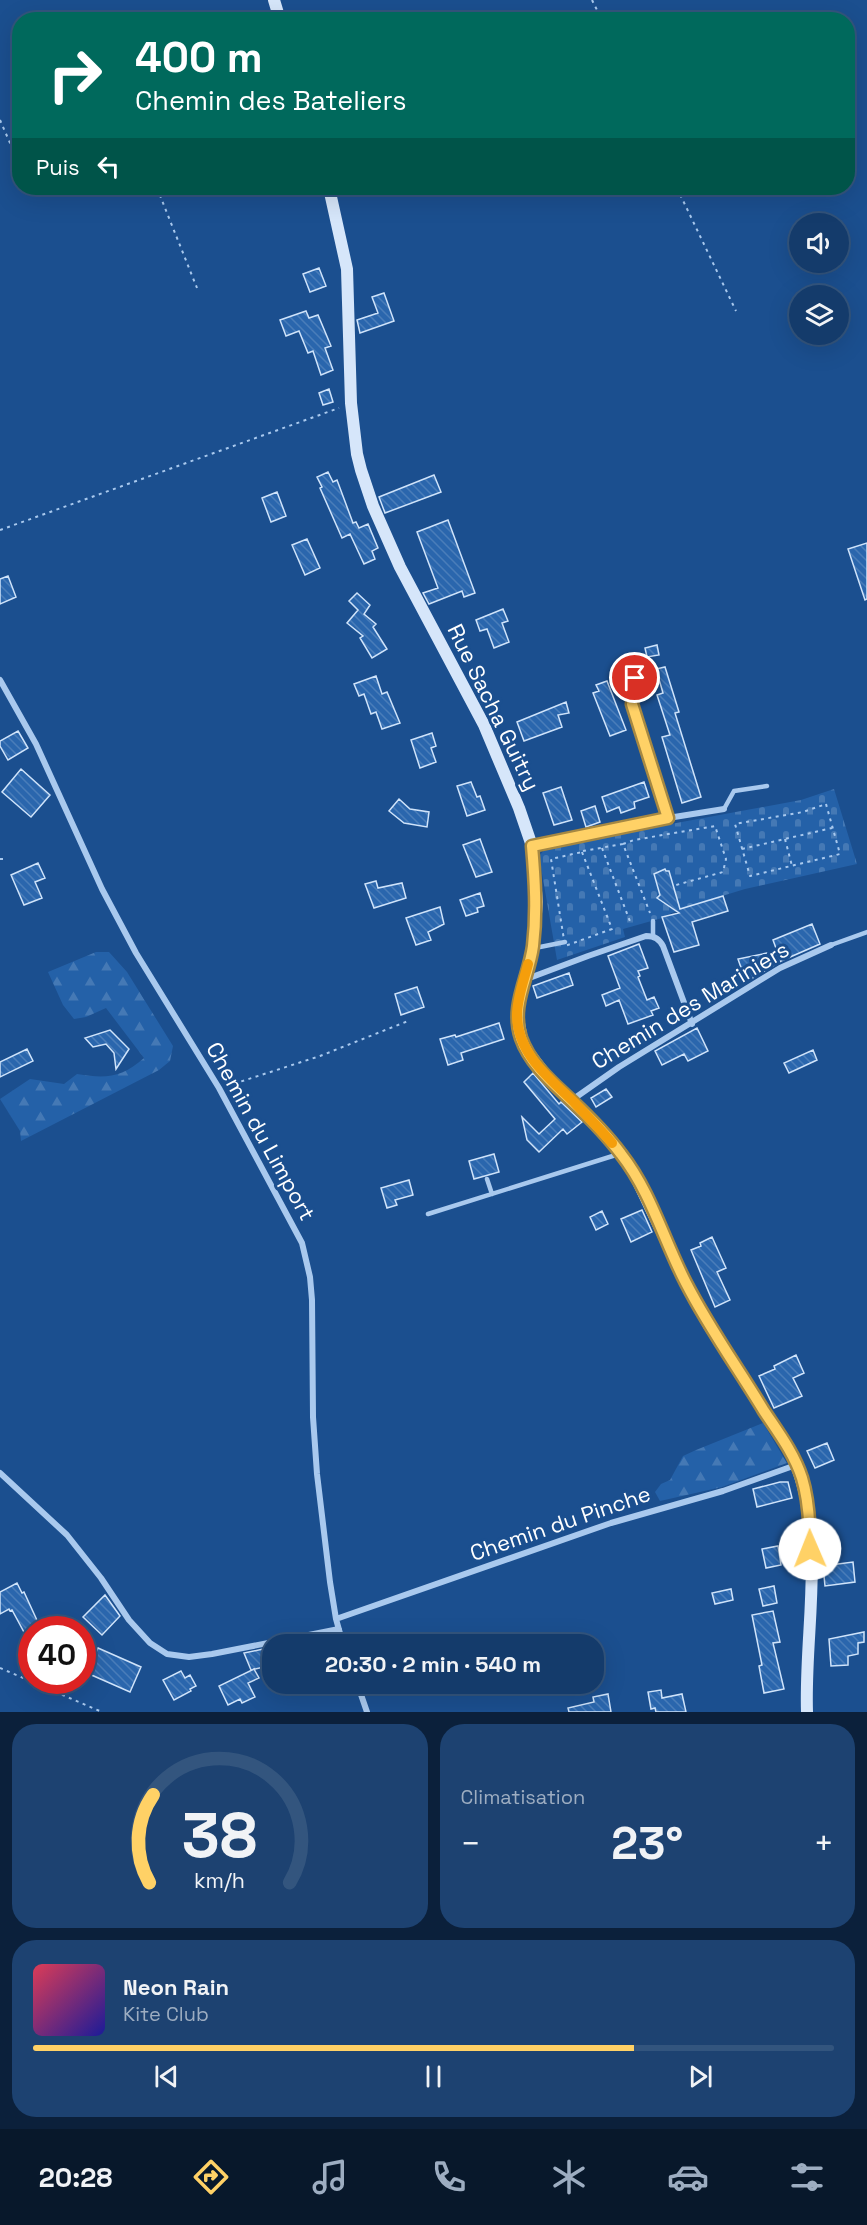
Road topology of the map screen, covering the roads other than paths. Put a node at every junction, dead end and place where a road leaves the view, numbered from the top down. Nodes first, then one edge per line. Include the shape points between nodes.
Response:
1 (330, 195) edge
2 (635, 678) dead end
3 (0, 680) edge
4 (767, 786) dead end
5 (724, 809) joint
6 (668, 818) junction
7 (532, 846) junction
8 (653, 921) road end
9 (867, 932) edge
10 (653, 936) junction
11 (565, 942) road end
12 (831, 945) joint
13 (533, 948) junction
14 (524, 980) junction
15 (692, 1024) junction
16 (572, 1100) junction
17 (621, 1153) junction
18 (487, 1179) dead end
19 (492, 1194) junction
20 (428, 1214) dead end
21 (797, 1465) junction
22 (0, 1473) edge
23 (336, 1619) junction
24 (339, 1629) junction
25 (340, 1634) edge
26 (361, 1694) edge
27 (367, 1712) edge
28 (807, 1712) edge

1 - 7 street, Rue Sacha Guitry via 346,269 357,454 373,506 400,567 484,725
2 - 6 street via 632,704
3 - 23 street, Chemin du Limport via 36,744 131,944 219,1088 302,1243 310,1277 314,1428
4 - 5 lane via 734,791
5 - 6 street
6 - 7 street
7 - 13 street, Rue Sacha Guitry via 537,902
8 - 10 lane
9 - 12 lane
10 - 14 street
10 - 15 street via 663,946
11 - 13 lane
12 - 15 street, Chemin des Mariniers via 780,968
13 - 14 street, Rue Sacha Guitry
14 - 16 street, Rue Sacha Guitry via 517,1012 522,1040 548,1078
15 - 16 street, Chemin des Mariniers
16 - 17 street, Rue Sacha Guitry
17 - 19 lane
17 - 21 street, Rue Sacha Guitry via 708,1324
18 - 19 lane
19 - 20 lane
21 - 23 street, Chemin du Pinche via 611,1523
21 - 28 street, Rue Sacha Guitry via 810,1518
22 - 24 street via 67,1535 129,1620 150,1643 167,1654 212,1654
23 - 24 street, Chemin du Limport
24 - 25 street, Chemin du Limport
26 - 27 street

